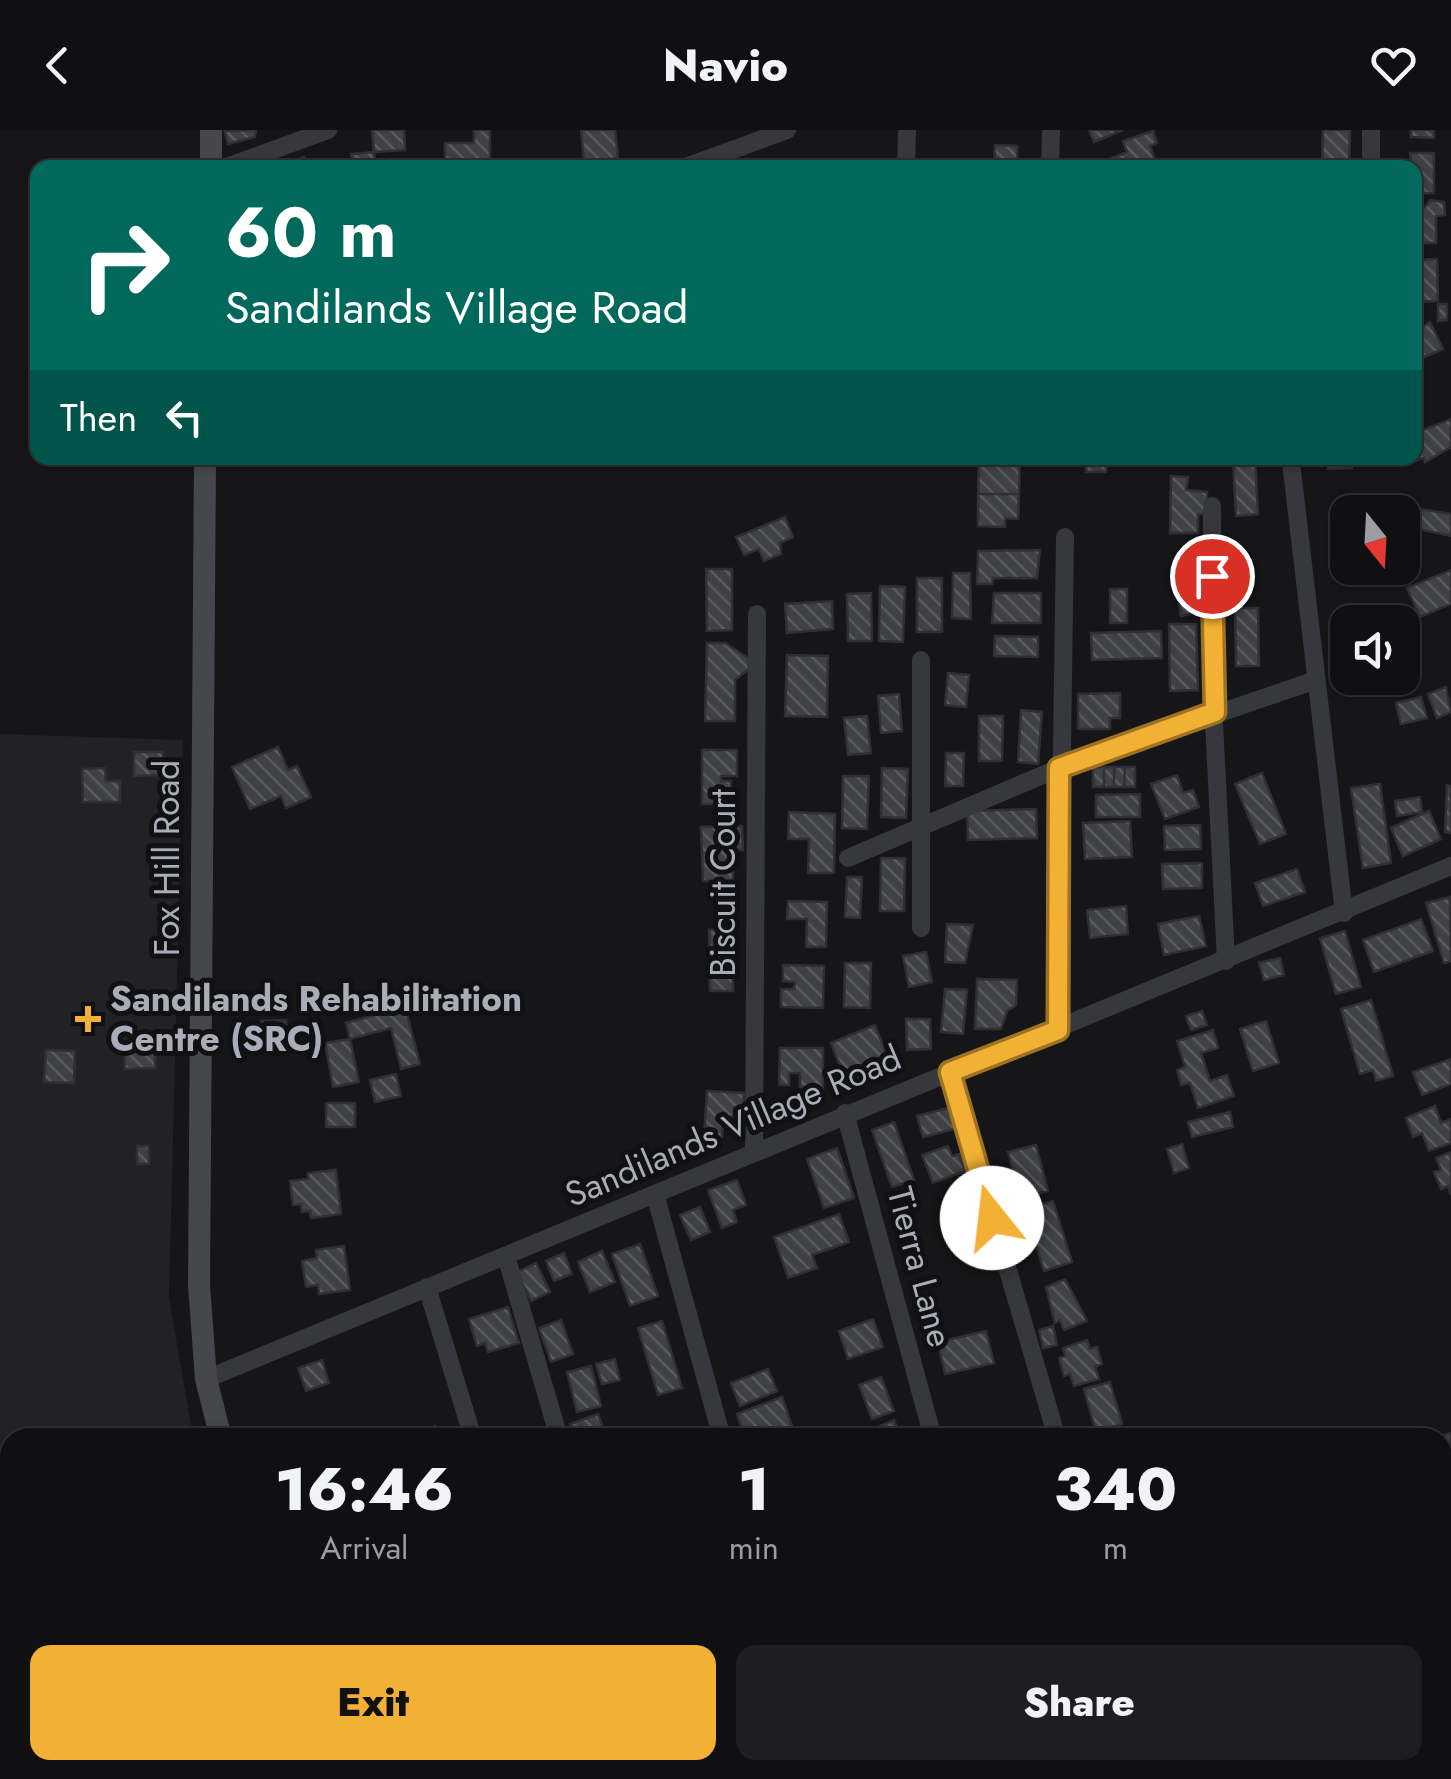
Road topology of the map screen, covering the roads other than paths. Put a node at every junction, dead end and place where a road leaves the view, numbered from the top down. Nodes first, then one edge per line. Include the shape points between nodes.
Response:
1 (211, 130) edge
2 (328, 130) edge
3 (787, 130) edge
4 (907, 130) edge
5 (1051, 130) edge
6 (1371, 130) edge
7 (210, 160) edge
8 (246, 160) edge
9 (705, 160) edge
10 (906, 160) edge
11 (1050, 160) edge
12 (1370, 160) edge
13 (205, 465) edge
14 (1291, 465) edge
15 (1212, 506) dead end
16 (1065, 537) dead end
17 (757, 614) dead end
18 (922, 660) dead end
19 (1316, 680) junction
20 (1215, 712) junction
21 (1059, 768) junction
22 (920, 827) junction
23 (848, 858) dead end
24 (1451, 866) edge
25 (1344, 912) junction
26 (920, 928) dead end
27 (1226, 961) junction
28 (1058, 1030) junction
29 (950, 1072) junction
30 (845, 1113) junction
31 (754, 1152) junction
32 (655, 1194) junction
33 (506, 1256) junction
34 (427, 1287) junction
35 (206, 1379) junction
36 (218, 1428) edge
37 (469, 1428) edge
38 (556, 1428) edge
39 (719, 1428) edge
40 (930, 1428) edge
41 (1054, 1428) edge

1 - 7 main road
2 - 8 street
3 - 9 street
4 - 10 street
5 - 11 street
6 - 12 street
13 - 35 main road, Fox Hill Road via 198,1286
14 - 19 street
15 - 20 street
16 - 21 street
17 - 31 street, Biscuit Court
18 - 22 street
19 - 20 street
19 - 25 street
20 - 21 street
20 - 27 street
21 - 22 street
21 - 28 street
22 - 23 street
22 - 26 street
24 - 25 street, Sandilands Village Road
25 - 27 street, Sandilands Village Road
27 - 28 street, Sandilands Village Road
28 - 29 street, Sandilands Village Road
29 - 30 street, Sandilands Village Road
29 - 41 street
30 - 31 street, Sandilands Village Road
30 - 40 street, Tierra Lane
31 - 32 street, Sandilands Village Road
32 - 33 street, Sandilands Village Road
32 - 39 street
33 - 34 street, Sandilands Village Road
33 - 38 street
34 - 35 street, Sandilands Village Road
34 - 37 street
35 - 36 main road, Fox Hill Road

